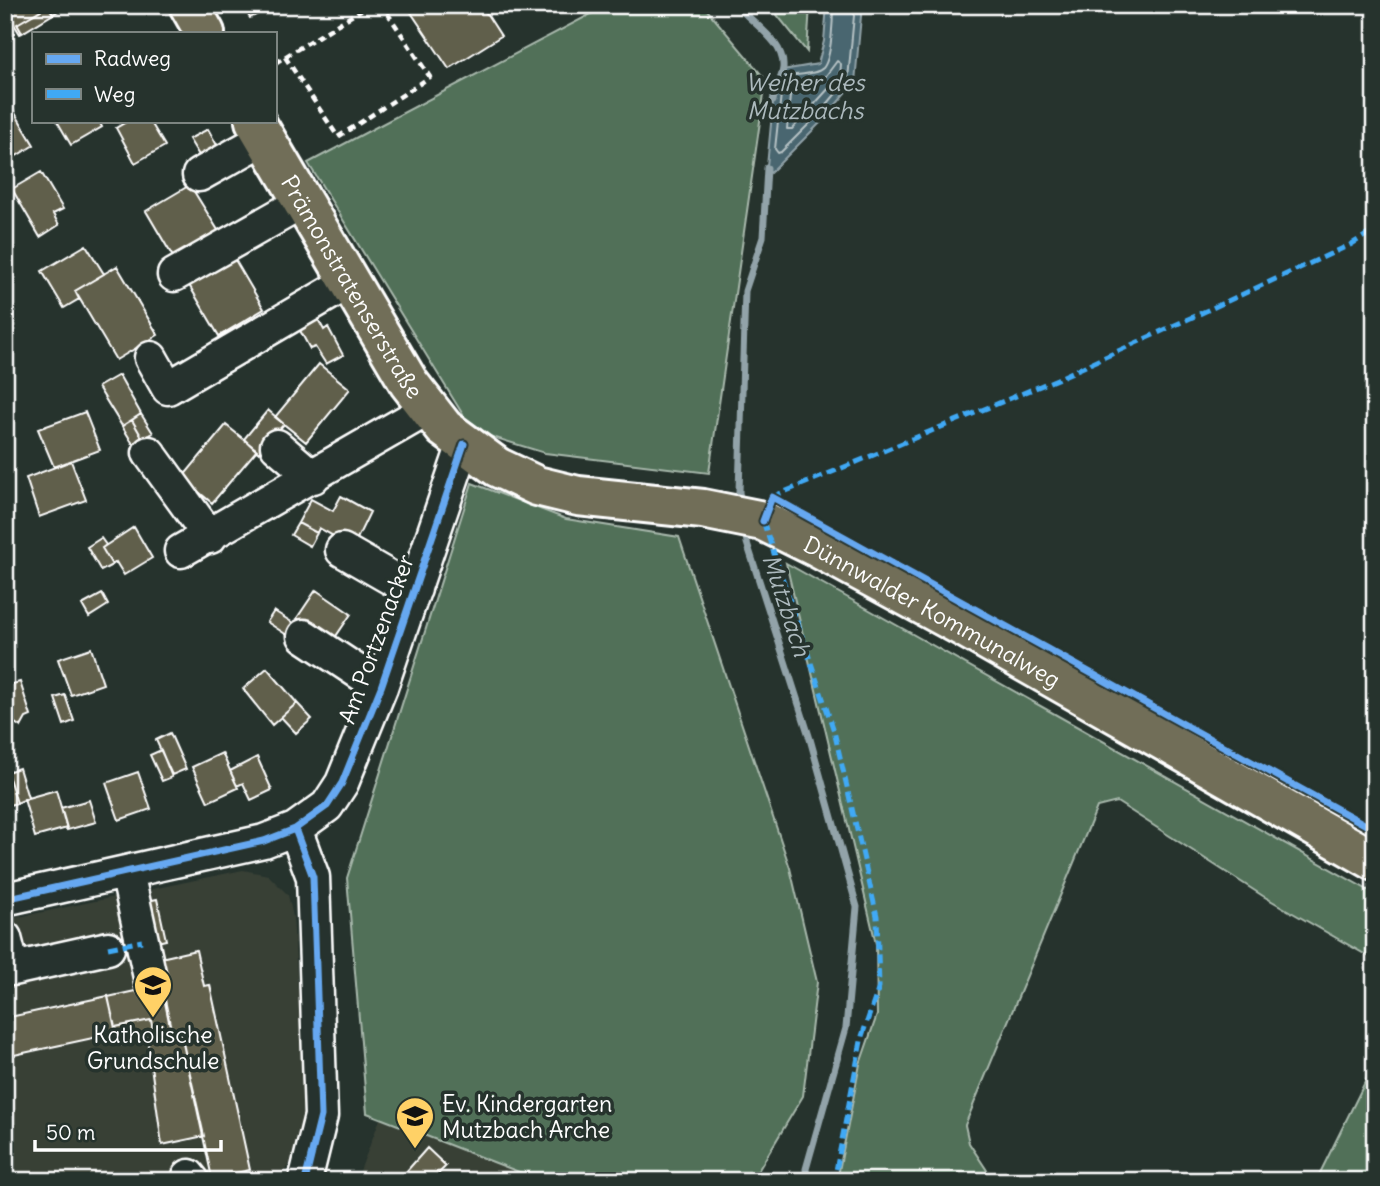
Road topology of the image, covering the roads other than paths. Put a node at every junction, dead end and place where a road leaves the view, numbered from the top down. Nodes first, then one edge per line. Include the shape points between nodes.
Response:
1 (189, 5) edge
2 (204, 32) edge
3 (260, 129) edge
4 (200, 175) dead end
5 (303, 202) junction
6 (174, 275) dead end
7 (349, 282) junction
8 (151, 358) dead end
9 (428, 409) junction
10 (464, 444) junction
11 (277, 446) dead end
12 (149, 453) dead end
13 (313, 477) junction
14 (210, 537) junction
15 (342, 550) dead end
16 (181, 551) dead end
17 (415, 589) junction
18 (304, 636) dead end
19 (381, 687) junction
20 (295, 829) junction
21 (1375, 861) edge
22 (127, 872) junction
23 (5, 899) edge
24 (5, 938) edge
25 (107, 948) dead end
26 (151, 982) dead end
27 (305, 1181) edge

1 - 2 main road
3 - 4 street
3 - 5 main road, Prämonstratenserstraße
5 - 6 street
5 - 7 main road, Prämonstratenserstraße
7 - 8 street via 168,388
7 - 9 main road, Prämonstratenserstraße
9 - 10 main road, Prämonstratenserstraße
9 - 13 street
10 - 17 street, Am Portzenacker
10 - 21 main road, Dünnwalder Kommunalweg via 537,486 578,496 753,518 967,629
11 - 13 street
12 - 14 street
13 - 14 street
14 - 16 street
15 - 17 street
17 - 19 street, Am Portzenacker
18 - 19 street
19 - 20 street, Am Portzenacker via 342,783 327,806
20 - 22 street, Am Portzenacker via 264,841
20 - 27 street via 313,877 321,1116
22 - 23 street, Am Portzenacker
22 - 26 street
24 - 25 street via 13,969

